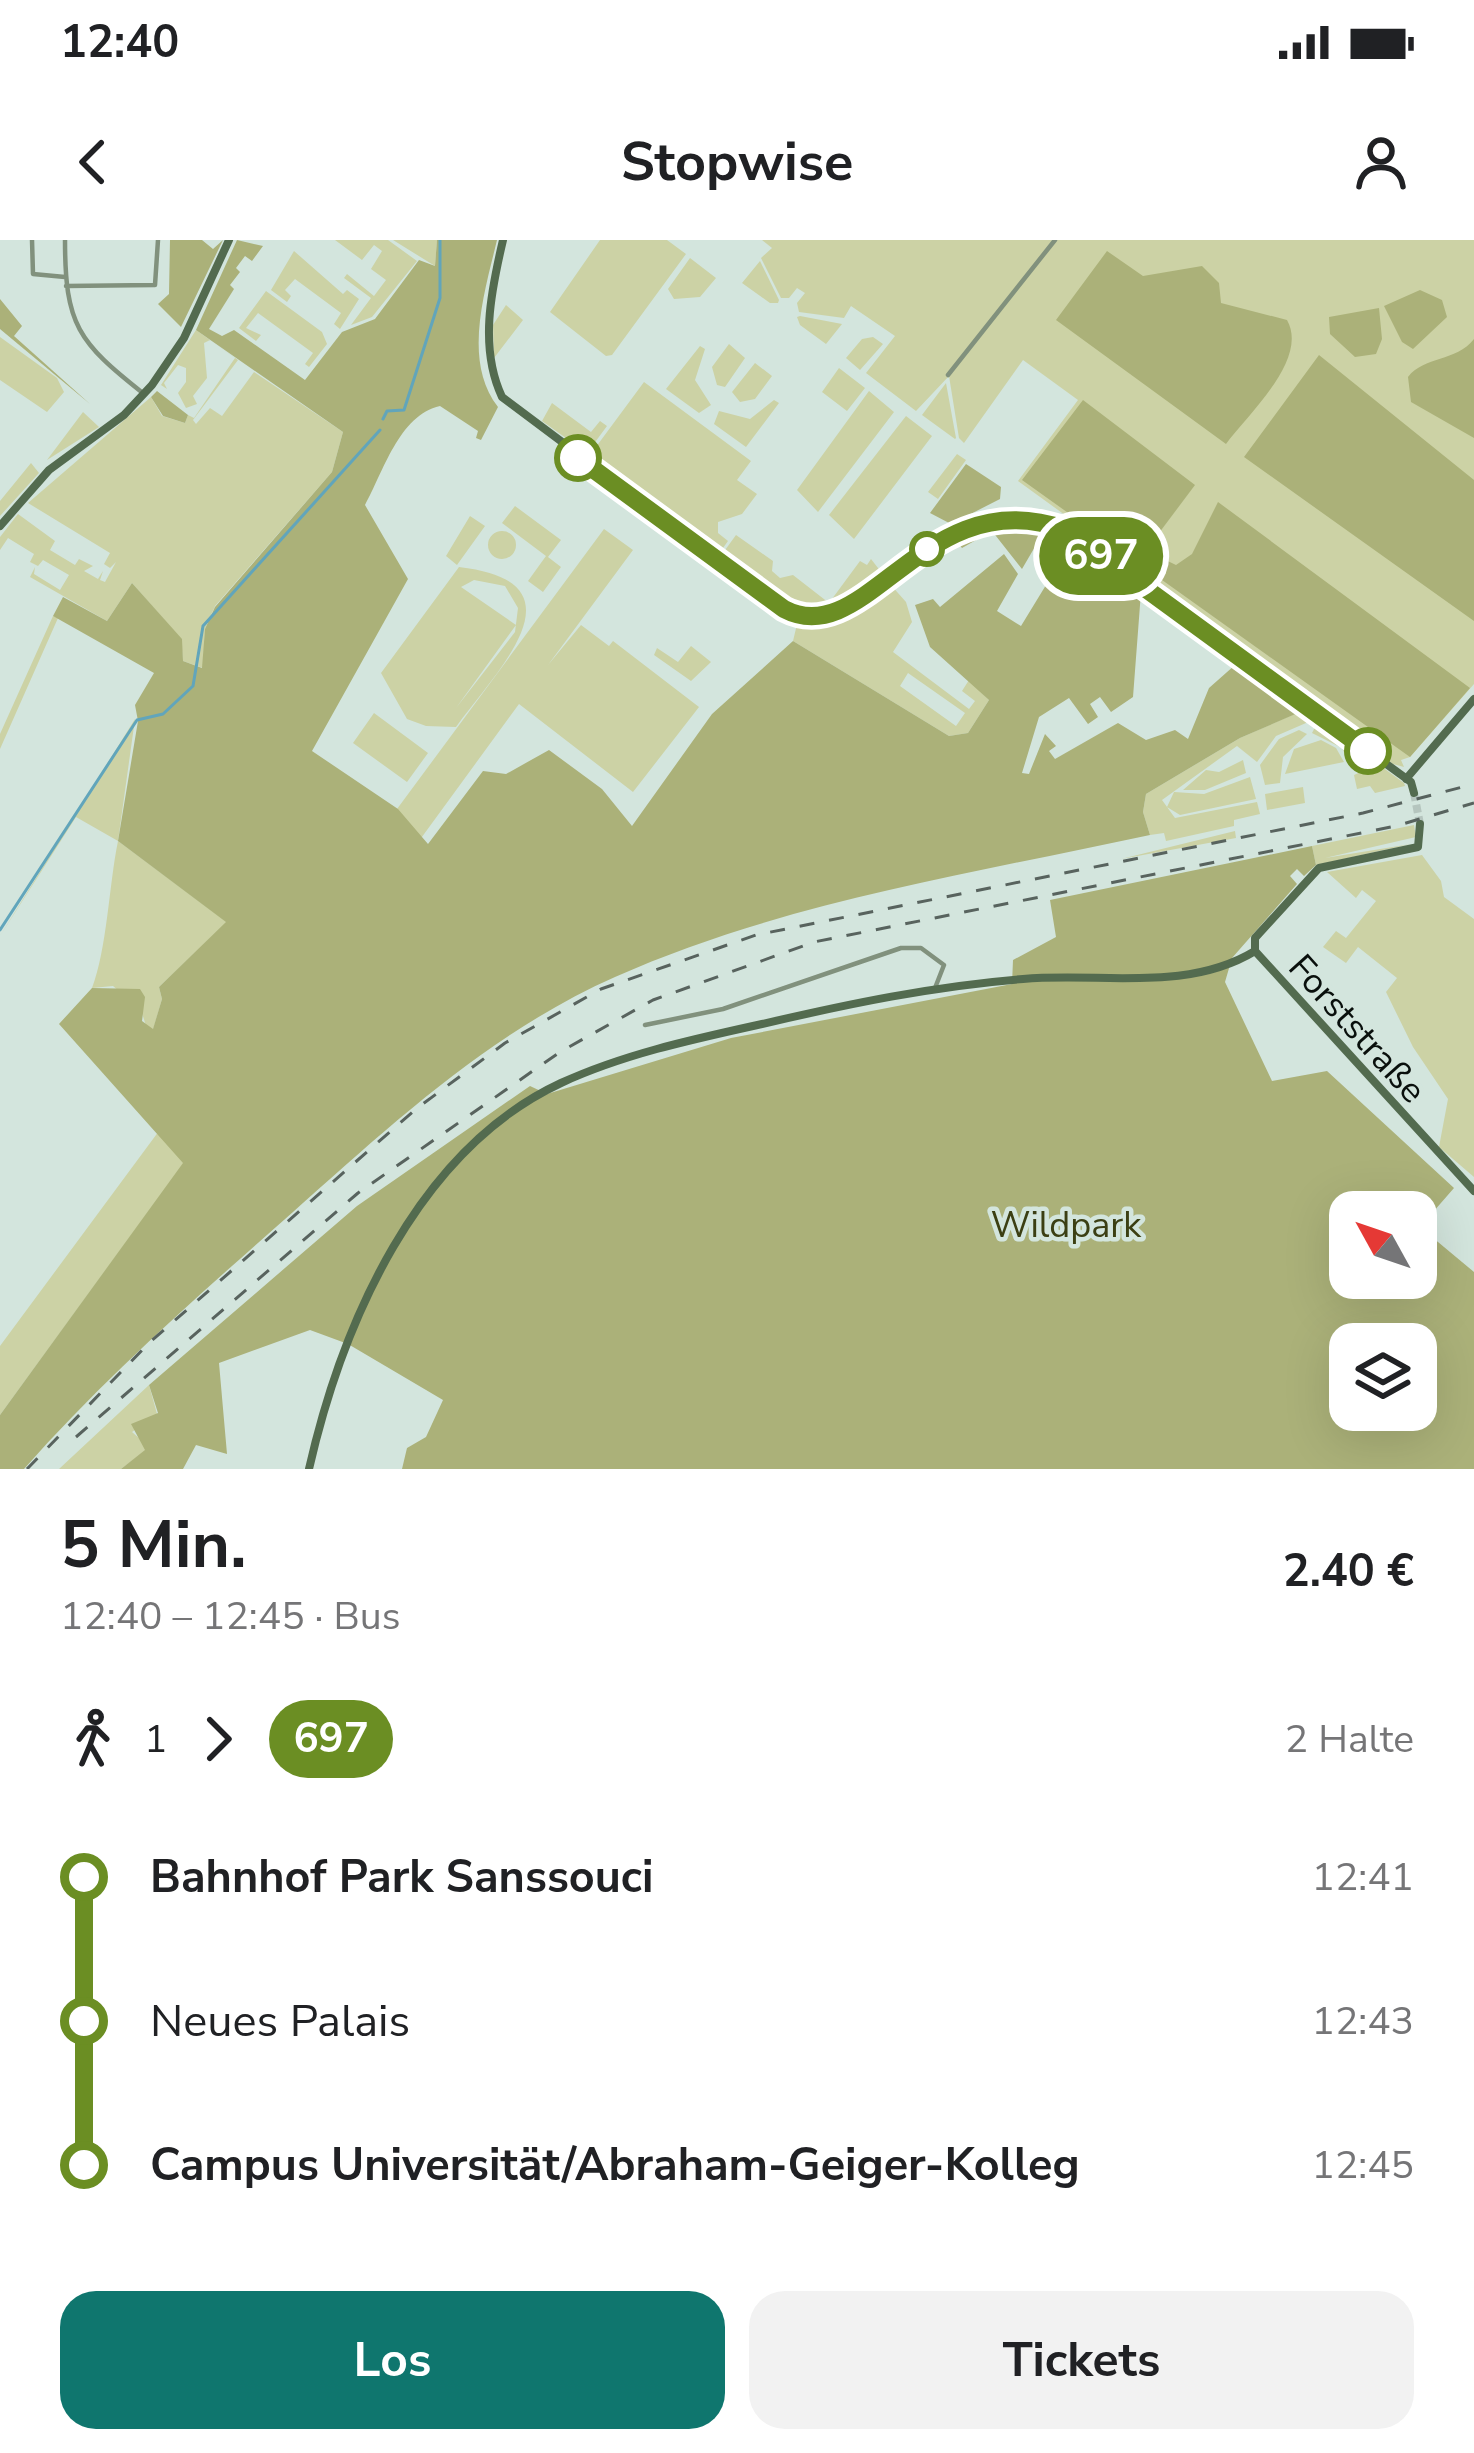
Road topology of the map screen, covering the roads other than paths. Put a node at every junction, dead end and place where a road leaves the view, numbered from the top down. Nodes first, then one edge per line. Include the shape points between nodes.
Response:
1 (32, 240) edge
2 (64, 240) edge
3 (158, 240) edge
4 (229, 240) edge
5 (503, 240) edge
6 (1055, 240) edge
7 (65, 277) junction
8 (66, 286) junction
9 (948, 375) dead end
10 (144, 394) junction
11 (0, 526) edge
12 (1474, 699) edge
13 (1406, 779) junction
14 (1414, 793) tunnel mouth
15 (1420, 824) dead end
16 (1255, 951) junction
17 (935, 988) junction
18 (645, 1025) dead end
19 (1474, 1191) edge
20 (309, 1469) edge

1 - 7 street via 33,274
2 - 7 street
3 - 8 street via 155,286
4 - 10 street via 184,338
5 - 13 street via 490,328 502,397 784,609 808,619 842,610 968,525 1004,517 1044,522
6 - 9 street
7 - 8 street
8 - 10 street via 82,340
10 - 11 street via 49,470
12 - 13 street
13 - 14 street
15 - 16 street via 1418,847 1319,868 1263,927
16 - 17 street via 1224,969 1188,976 1052,976
16 - 19 street, Forststraße
17 - 18 street via 944,965 921,948 901,948 723,1009
17 - 20 street via 671,1044 562,1083 498,1125 436,1188 383,1264 339,1367

